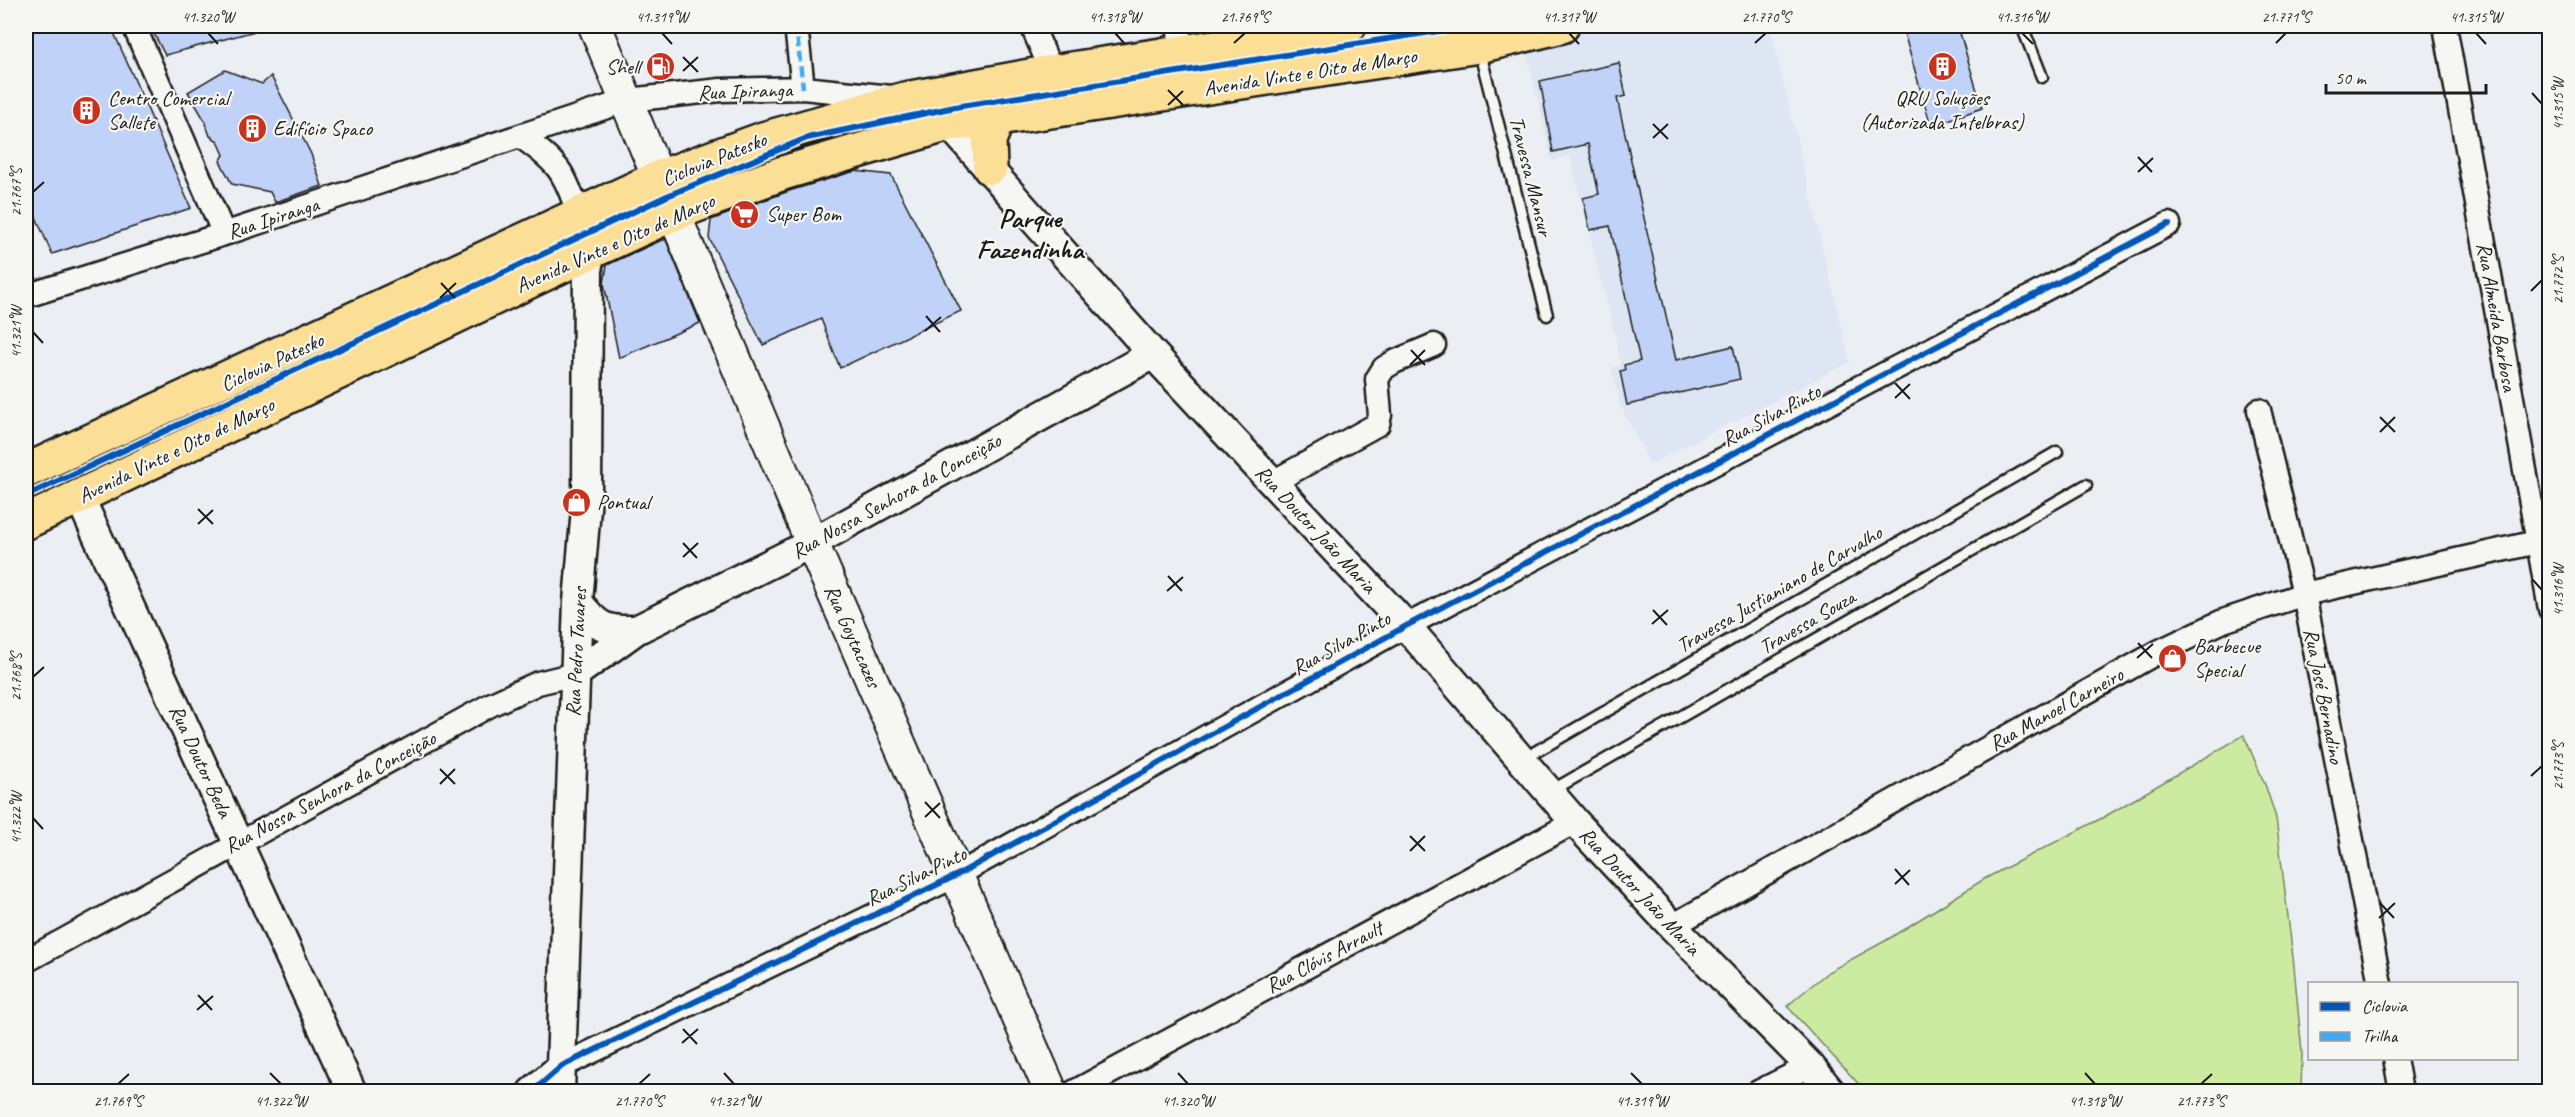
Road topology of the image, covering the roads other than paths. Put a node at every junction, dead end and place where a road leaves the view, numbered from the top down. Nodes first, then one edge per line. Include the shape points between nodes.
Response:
1 (134, 26) edge
2 (595, 26) edge
3 (796, 26) edge
4 (1032, 26) edge
5 (1349, 26) edge
6 (1562, 26) edge
7 (2022, 26) edge
8 (2445, 26) edge
9 (1180, 39) edge
10 (1479, 46) junction
11 (1052, 72) junction
12 (2042, 77) dead end
13 (803, 88) junction
14 (905, 99) junction
15 (628, 100) junction
16 (998, 119) junction
17 (949, 124) junction
18 (520, 136) junction
19 (990, 168) junction
20 (660, 177) junction
21 (578, 214) junction
22 (673, 214) junction
23 (2169, 224) dead end
24 (224, 234) junction
25 (588, 252) junction
26 (26, 296) edge
27 (1546, 315) dead end
28 (1434, 345) dead end
29 (1153, 354) junction
30 (2259, 410) dead end
31 (2057, 452) dead end
32 (26, 471) edge
33 (1273, 482) junction
34 (2086, 484) dead end
35 (79, 496) junction
36 (26, 522) edge
37 (2537, 542) junction
38 (812, 543) junction
39 (2304, 594) junction
40 (578, 602) junction
41 (2550, 609) edge
42 (1406, 626) junction
43 (636, 630) junction
44 (575, 674) junction
45 (1520, 760) junction
46 (1548, 792) junction
47 (1575, 822) junction
48 (239, 842) junction
49 (957, 875) junction
50 (1672, 926) junction
51 (26, 961) edge
52 (2380, 982) edge
53 (2395, 1060) edge
54 (1810, 1066) junction
55 (561, 1079) edge
56 (352, 1092) edge
57 (532, 1092) edge
58 (1052, 1092) edge
59 (1074, 1092) edge
60 (1758, 1092) edge
61 (1831, 1092) edge
62 (2401, 1092) edge

1 - 24 street
2 - 15 main road, Rua Goytacazes
3 - 13 street
4 - 11 street
5 - 9 main road, Avenida Vinte e Oito de Março
6 - 10 main road, Avenida Vinte e Oito de Março
7 - 12 lane
8 - 37 street, Rua Almeida Barbosa
9 - 11 main road, Avenida Vinte e Oito de Março
10 - 16 main road, Avenida Vinte e Oito de Março
10 - 27 lane, Travessa Mansur
11 - 14 main road, Avenida Vinte e Oito de Março
13 - 14 street, Rua Ipiranga
13 - 15 street, Rua Ipiranga via 721,90
14 - 17 main road via 925,104
14 - 20 main road, Avenida Vinte e Oito de Março via 763,139
15 - 18 street, Rua Ipiranga
15 - 20 main road, Rua Goytacazes
16 - 17 main road, Avenida Vinte e Oito de Março
16 - 19 main road via 989,140
17 - 19 street, Rua Doutor João Maria
17 - 22 main road, Avenida Vinte e Oito de Março via 783,173
18 - 21 street via 559,168
18 - 24 street, Rua Ipiranga
19 - 29 street, Rua Doutor João Maria
20 - 21 main road, Avenida Vinte e Oito de Março
20 - 22 main road, Rua Goytacazes
21 - 25 street, Rua Pedro Tavares
21 - 32 main road, Avenida Vinte e Oito de Março
22 - 25 main road, Avenida Vinte e Oito de Março
22 - 38 main road, Rua Goytacazes
23 - 42 street, Rua Silva Pinto
24 - 26 street, Rua Ipiranga
25 - 35 main road, Avenida Vinte e Oito de Março
25 - 40 street, Rua Pedro Tavares via 587,497
28 - 33 street via 1384,368 1377,379 1378,424
29 - 33 street, Rua Doutor João Maria
29 - 38 street, Rua Nossa Senhora da Conceição
30 - 39 street, Rua José Bernadino
31 - 45 lane, Travessa Justianiano de Carvalho
33 - 42 street, Rua Doutor João Maria
34 - 46 lane, Travessa Souza
35 - 36 main road, Avenida Vinte e Oito de Março
35 - 48 street, Rua Doutor Beda
37 - 39 street, Rua Manoel Carneiro
37 - 41 street, Rua Almeida Barbosa
38 - 43 street, Rua Nossa Senhora da Conceição
38 - 49 main road, Rua Goytacazes
39 - 50 street, Rua Manoel Carneiro via 2223,621 2158,652
39 - 52 street, Rua José Bernadino
40 - 43 street, Rua Nossa Senhora da Conceição via 595,623 612,631
40 - 44 street, Rua Pedro Tavares
42 - 45 street, Rua Doutor João Maria
42 - 49 street, Rua Silva Pinto
43 - 44 street, Rua Nossa Senhora da Conceição
44 - 48 street, Rua Nossa Senhora da Conceição via 538,683 492,704
44 - 55 street, Rua Pedro Tavares
45 - 46 street, Rua Doutor João Maria
46 - 47 street, Rua Doutor João Maria
47 - 50 street, Rua Doutor João Maria
47 - 59 street, Rua Clóvis Arrault
48 - 51 street, Rua Nossa Senhora da Conceição
48 - 56 street, Rua Doutor Beda
49 - 55 street, Rua Silva Pinto
49 - 58 main road, Rua Goytacazes
50 - 54 street, Rua Doutor João Maria
53 - 62 street
54 - 60 street
54 - 61 street, Rua Doutor João Maria
55 - 57 street, Rua Silva Pinto

